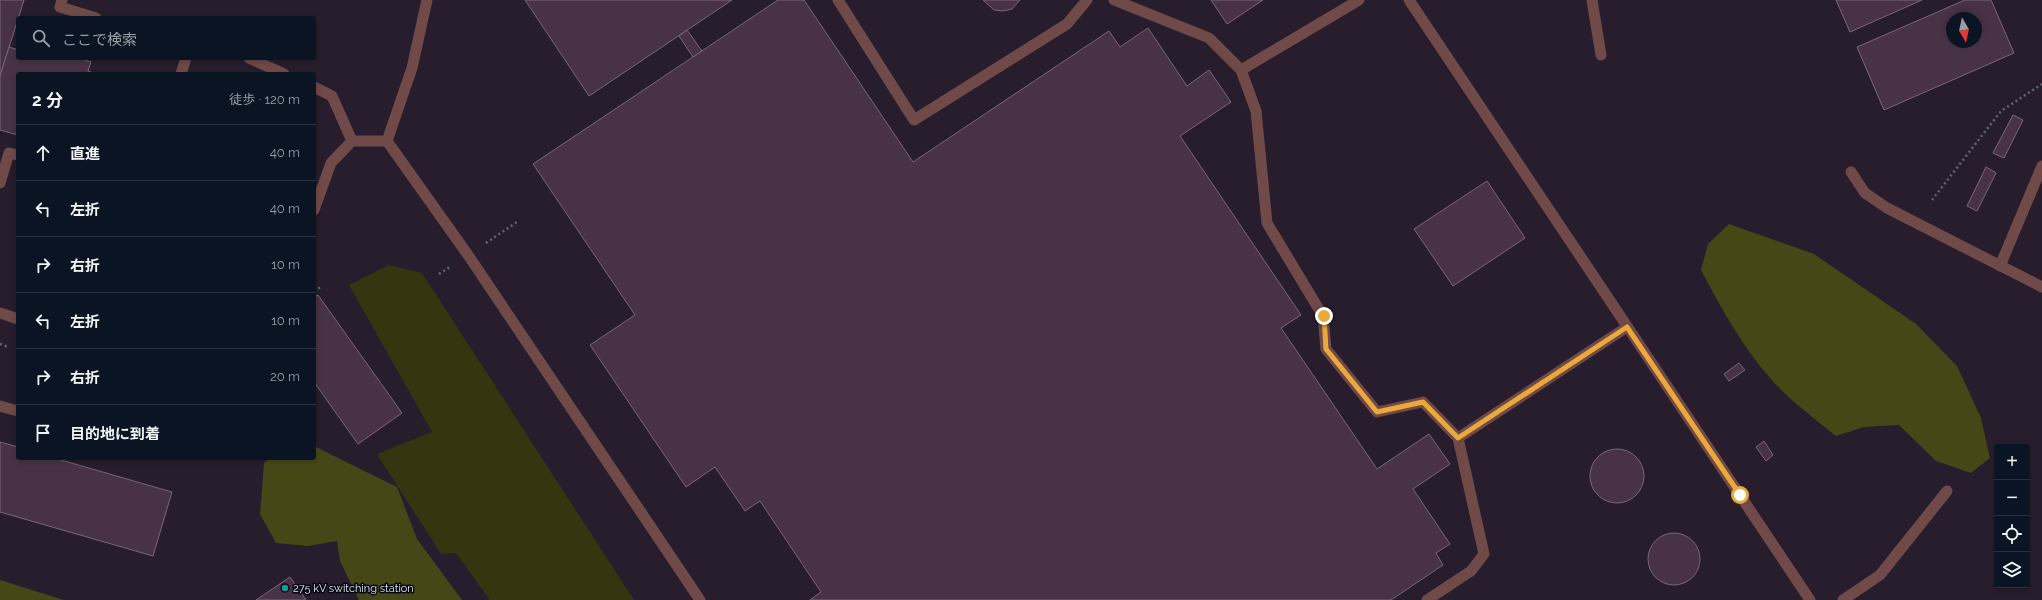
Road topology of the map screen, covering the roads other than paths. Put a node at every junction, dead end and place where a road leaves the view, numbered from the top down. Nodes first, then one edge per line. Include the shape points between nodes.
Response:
1 (62, 0) edge
2 (427, 0) edge
3 (838, 0) edge
4 (1087, 0) edge
5 (1114, 0) edge
6 (1359, 0) edge
7 (1409, 0) edge
8 (1592, 0) edge
9 (89, 16) edge
10 (1601, 55) dead end
11 (185, 60) edge
12 (253, 60) edge
13 (1241, 70) junction
14 (182, 72) edge
15 (280, 72) edge
16 (316, 89) edge
17 (352, 141) junction
18 (387, 141) junction
19 (16, 155) edge
20 (2042, 166) edge
21 (1851, 172) dead end
22 (0, 182) edge
23 (316, 204) edge
24 (2000, 266) junction
25 (2042, 287) edge
26 (0, 313) edge
27 (16, 318) edge
28 (1627, 327) junction
29 (0, 406) edge
30 (16, 410) edge
31 (1458, 438) junction
32 (1947, 491) dead end
33 (700, 600) edge
34 (1428, 600) edge
35 (1810, 600) edge
36 (1843, 600) edge

1 - 9 lane via 60,7
2 - 18 lane via 412,68
3 - 4 lane via 914,120 1067,24
5 - 13 lane via 1209,38
6 - 13 lane
7 - 28 lane
8 - 10 lane
11 - 14 lane
12 - 15 lane
13 - 31 lane via 1256,111 1267,223 1324,316 1326,349 1377,412 1423,402
16 - 17 lane via 332,96
17 - 18 lane
17 - 23 lane via 331,163
18 - 33 lane via 472,262
19 - 22 lane via 9,153
20 - 24 lane
21 - 24 lane via 1865,193 1887,208
24 - 25 lane
26 - 27 lane
28 - 31 lane
28 - 35 lane
29 - 30 lane
31 - 34 lane via 1484,554 1471,571
32 - 36 lane via 1880,575

